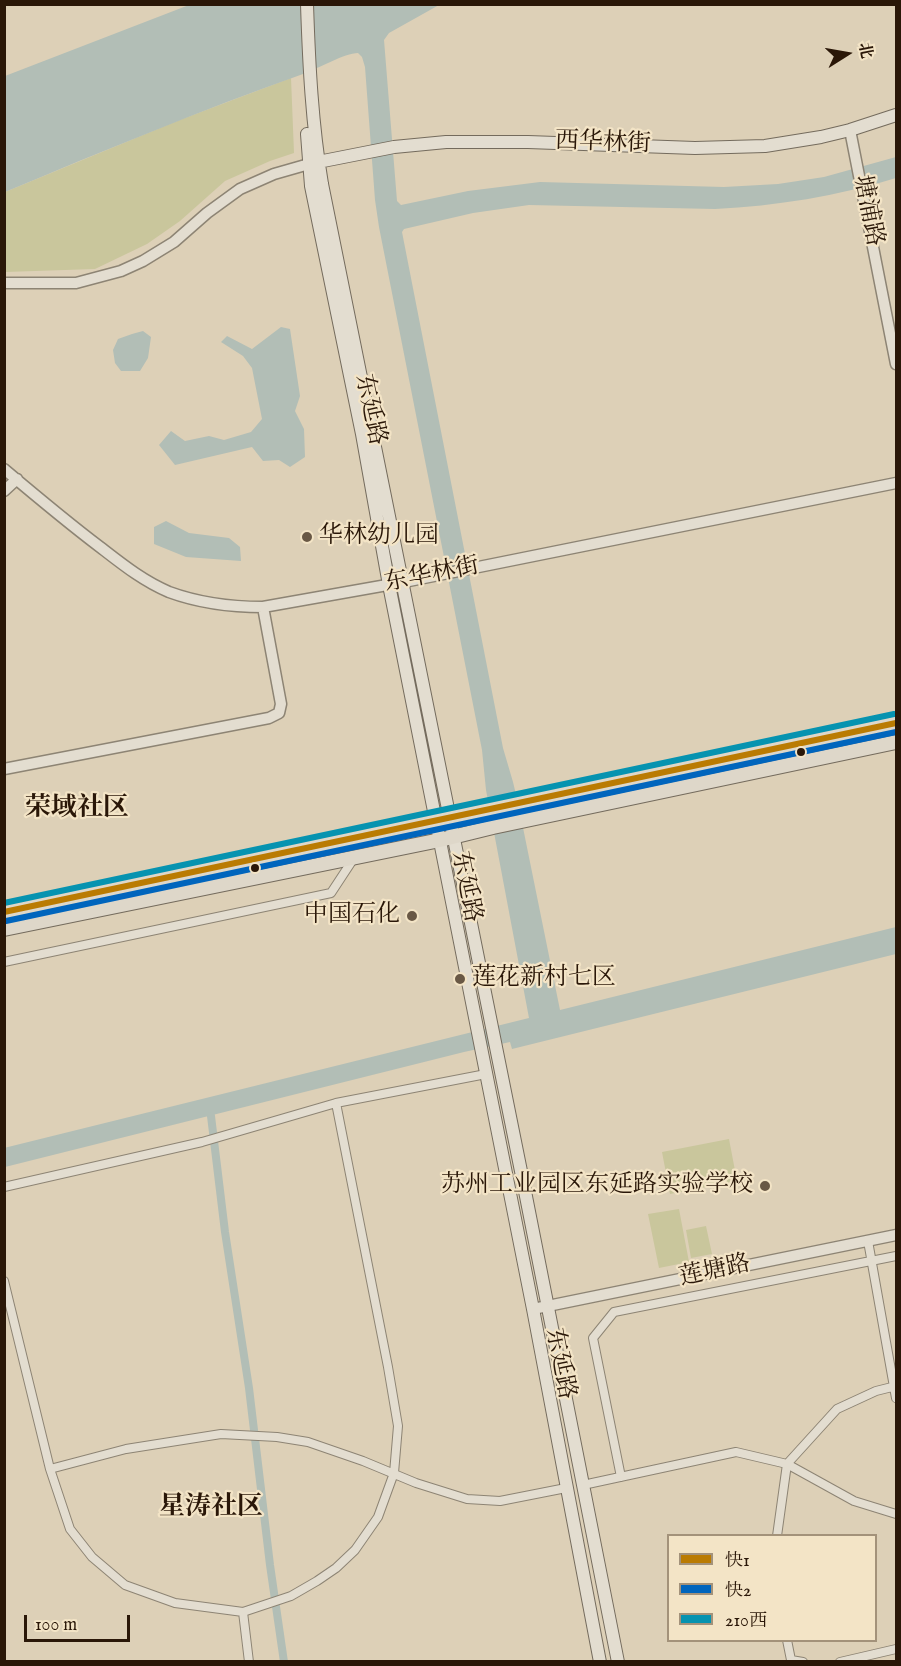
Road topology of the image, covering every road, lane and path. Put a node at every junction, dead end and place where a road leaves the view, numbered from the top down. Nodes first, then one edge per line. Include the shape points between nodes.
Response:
1 (299, 4) edge
2 (307, 4) edge
3 (306, 84) junction
4 (897, 115) edge
5 (897, 123) edge
6 (851, 134) junction
7 (315, 164) junction
8 (4, 283) edge
9 (897, 364) edge
10 (4, 470) edge
11 (17, 479) junction
12 (897, 483) edge
13 (4, 491) edge
14 (404, 582) junction
15 (389, 585) junction
16 (263, 607) junction
17 (897, 723) edge
18 (897, 742) edge
19 (4, 769) edge
20 (452, 817) junction
21 (436, 821) junction
22 (456, 836) junction
23 (440, 840) junction
24 (354, 858) junction
25 (4, 912) edge
26 (4, 929) edge
27 (4, 962) edge
28 (486, 1074) junction
29 (336, 1103) junction
30 (4, 1187) edge
31 (897, 1235) edge
32 (868, 1241) junction
33 (897, 1256) edge
34 (871, 1260) junction
35 (4, 1281) edge
36 (548, 1307) junction
37 (533, 1309) junction
38 (895, 1386) edge
39 (897, 1398) edge
40 (787, 1464) junction
41 (50, 1469) junction
42 (394, 1473) junction
43 (621, 1477) junction
44 (583, 1485) junction
45 (566, 1488) junction
46 (897, 1514) edge
47 (777, 1534) edge
48 (243, 1612) junction
49 (787, 1642) edge
50 (897, 1649) edge
51 (249, 1662) edge
52 (600, 1662) edge
53 (618, 1662) edge
54 (803, 1662) edge
55 (840, 1662) edge

1 - 3 main road, 东延路
2 - 3 main road, 东延路
3 - 7 main road, 东延路
4 - 6 main road, 西华林街
5 - 6 main road, 西华林街
6 - 7 main road, 西华林街 via 735,148 438,142
6 - 9 street, 塘浦路
7 - 8 street, 西华林街 via 274,174 240,189 174,242 121,271 69,283
7 - 14 main road, 东延路
7 - 15 main road, 东延路 via 311,186
10 - 11 street, 东华林街
11 - 13 street
11 - 16 street, 东华林街 via 149,582 193,599
12 - 14 street, 东华林街
14 - 15 street, 东华林街
14 - 20 main road, 东延路
15 - 16 street, 东华林街
15 - 21 main road, 东延路
16 - 19 street via 281,704 279,713
17 - 20 main road
18 - 22 main road
20 - 21 main road
20 - 22 main road, 东延路
21 - 23 main road, 东延路
21 - 25 main road
22 - 23 main road
22 - 36 main road, 东延路
23 - 24 main road
23 - 28 main road, 东延路
24 - 26 main road
24 - 27 street via 331,893
28 - 29 street
28 - 37 main road, 东延路
29 - 30 street via 227,1136
29 - 42 street via 398,1426
31 - 32 street, 莲塘路
32 - 34 street
32 - 36 street, 莲塘路
33 - 34 street
34 - 38 street
34 - 43 street via 614,1312 594,1338
35 - 41 street
36 - 37 street, 莲塘路
36 - 44 main road, 东延路
37 - 45 main road, 东延路
38 - 39 street
38 - 40 street via 837,1409
40 - 43 street via 736,1452
40 - 46 street via 854,1501
40 - 47 street
41 - 42 street via 126,1449 221,1434 309,1443
41 - 48 street via 70,1529 92,1557 125,1585 175,1603
42 - 45 street via 466,1499 500,1501
42 - 48 street via 378,1517 355,1550 336,1568 291,1596
43 - 44 street
44 - 53 main road, 东延路
45 - 52 main road, 东延路
48 - 51 street
49 - 54 street via 791,1660
50 - 55 street

